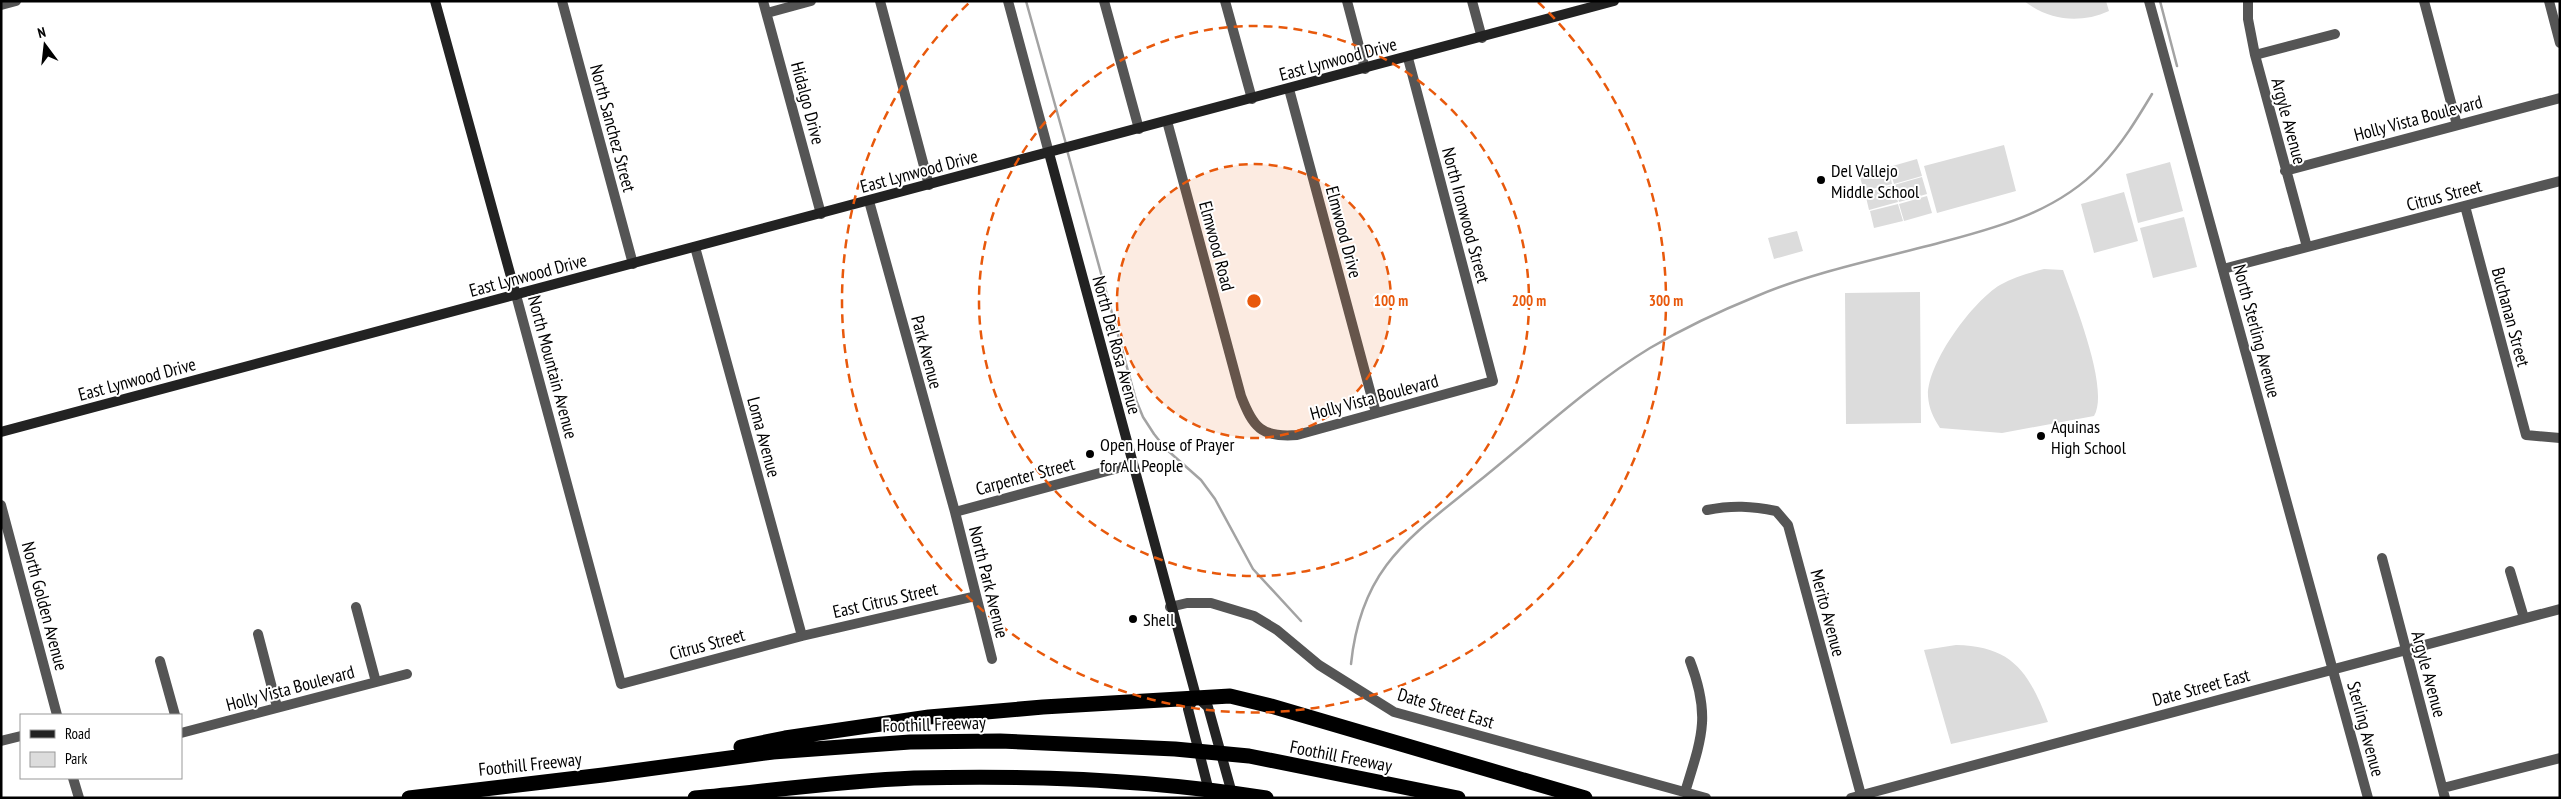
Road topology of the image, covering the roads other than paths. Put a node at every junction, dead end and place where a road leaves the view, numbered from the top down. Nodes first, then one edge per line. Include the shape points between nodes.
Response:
1 (16, 1) edge
2 (435, 1) edge
3 (562, 1) edge
4 (763, 1) edge
5 (811, 1) edge
6 (880, 1) edge
7 (1008, 1) edge
8 (1104, 1) edge
9 (1225, 1) edge
10 (1347, 1) edge
11 (1472, 1) edge
12 (1614, 1) edge
13 (2149, 1) edge
14 (2248, 1) edge
15 (2424, 1) edge
16 (2549, 1) edge
17 (1, 5) edge
18 (1588, 5) edge
19 (767, 13) junction
20 (2334, 34) dead end
21 (1482, 38) junction
22 (2560, 43) edge
23 (2255, 55) junction
24 (1408, 58) junction
25 (1365, 69) junction
26 (1289, 89) junction
27 (2560, 98) edge
28 (1252, 99) junction
29 (1167, 121) junction
30 (2457, 125) junction
31 (1139, 129) junction
32 (1049, 153) junction
33 (2285, 170) junction
34 (2560, 181) edge
35 (929, 185) junction
36 (869, 201) junction
37 (2465, 206) junction
38 (821, 214) junction
39 (696, 247) junction
40 (2307, 247) junction
41 (633, 264) junction
42 (2223, 269) junction
43 (516, 294) junction
44 (1493, 381) joint
45 (1376, 413) junction
46 (1, 432) edge
47 (1263, 432) joint
48 (2560, 438) edge
49 (1133, 464) junction
50 (1, 505) edge
51 (1707, 510) dead end
52 (955, 512) junction
53 (2382, 558) dead end
54 (2510, 571) dead end
55 (976, 596) junction
56 (356, 607) dead end
57 (1170, 607) junction
58 (2560, 609) edge
59 (2524, 618) junction
60 (258, 634) dead end
61 (802, 636) junction
62 (2406, 650) junction
63 (992, 659) dead end
64 (160, 661) dead end
65 (1690, 661) dead end
66 (2333, 669) junction
67 (407, 674) dead end
68 (376, 682) junction
69 (621, 684) joint
70 (1196, 696) junction
71 (278, 707) junction
72 (57, 714) edge
73 (175, 714) edge
74 (182, 733) edge
75 (20, 736) edge
76 (1, 741) edge
77 (2560, 758) edge
78 (603, 775) junction
79 (74, 779) edge
80 (1685, 792) junction
81 (2444, 793) edge
82 (1856, 796) edge
83 (1263, 797) edge
84 (79, 798) edge
85 (409, 798) edge
86 (695, 798) edge
87 (1211, 798) edge
88 (1233, 798) edge
89 (1458, 798) edge
90 (1585, 798) edge
91 (1706, 798) edge
92 (2368, 798) edge

1 - 17 street
2 - 43 main road, North Mountain Avenue
3 - 41 street, North Sanchez Street
4 - 19 street, Hidalgo Drive
5 - 19 street
6 - 35 street
7 - 32 street, North Del Rosa Avenue
8 - 31 street
9 - 28 street
10 - 25 street
11 - 21 street
12 - 18 main road, East Lynwood Drive
13 - 42 street, North Sterling Avenue
14 - 23 street, Argyle Avenue
15 - 30 street
16 - 22 street
18 - 21 main road, East Lynwood Drive
19 - 38 street, Hidalgo Drive
20 - 23 street
21 - 24 main road, East Lynwood Drive
23 - 33 street, Argyle Avenue
24 - 25 main road, East Lynwood Drive
24 - 44 street, North Ironwood Street
25 - 26 main road, East Lynwood Drive
26 - 28 main road, East Lynwood Drive
26 - 45 street, Elmwood Drive
27 - 30 street, Holly Vista Boulevard
28 - 29 main road, East Lynwood Drive
29 - 31 main road, East Lynwood Drive
29 - 47 street, Elmwood Road via 1241,396 1252,420
30 - 33 street, Holly Vista Boulevard
31 - 32 main road, East Lynwood Drive
32 - 35 main road, East Lynwood Drive
32 - 49 main road, North Del Rosa Avenue
33 - 40 street, Argyle Avenue
34 - 37 street, Citrus Street
35 - 36 main road, East Lynwood Drive
36 - 38 main road, East Lynwood Drive
36 - 52 street, Park Avenue
37 - 40 street, Citrus Street
37 - 48 street, Buchanan Street via 2526,436
38 - 39 main road, East Lynwood Drive
39 - 41 main road, East Lynwood Drive
39 - 61 street, Loma Avenue
40 - 42 street
41 - 43 main road, East Lynwood Drive
42 - 66 street, North Sterling Avenue
43 - 46 main road, East Lynwood Drive
43 - 69 street, North Mountain Avenue
44 - 45 street, Holly Vista Boulevard
45 - 47 street, Holly Vista Boulevard via 1297,435 1279,436
49 - 52 street, Carpenter Street
49 - 57 main road, North Del Rosa Avenue
50 - 72 street, North Golden Avenue
51 - 82 street, Merito Avenue via 1749,506 1776,511 1788,526
52 - 55 street, North Park Avenue
53 - 62 street, Argyle Avenue
54 - 59 street
55 - 61 street, East Citrus Street
55 - 63 street, North Park Avenue
56 - 68 street
57 - 70 main road, North Del Rosa Avenue
57 - 80 street, Date Street East via 1211,603 1254,616 1277,630 1319,665 1394,712
58 - 59 street, Date Street East
59 - 62 street, Date Street East
60 - 71 street
61 - 69 street, Citrus Street
62 - 66 street, Date Street East
62 - 81 street, Argyle Avenue
64 - 73 street
65 - 80 street via 1703,703 1703,723 1702,738
66 - 82 street, Date Street East
66 - 92 street, Sterling Avenue
67 - 68 street, Holly Vista Boulevard
68 - 71 street, Holly Vista Boulevard
70 - 78 highway via 929,717 785,738
70 - 87 main road via 1188,709
70 - 88 main road, North Del Rosa Avenue via 1208,707
70 - 90 highway via 1230,696 1272,706
71 - 74 street, Holly Vista Boulevard
75 - 76 street
77 - 81 street
78 - 85 highway, Foothill Freeway
78 - 89 highway, Foothill Freeway via 773,752 910,742 1059,742 1249,756
79 - 84 street
80 - 91 street, Date Street East
83 - 86 highway via 1092,780 912,778

